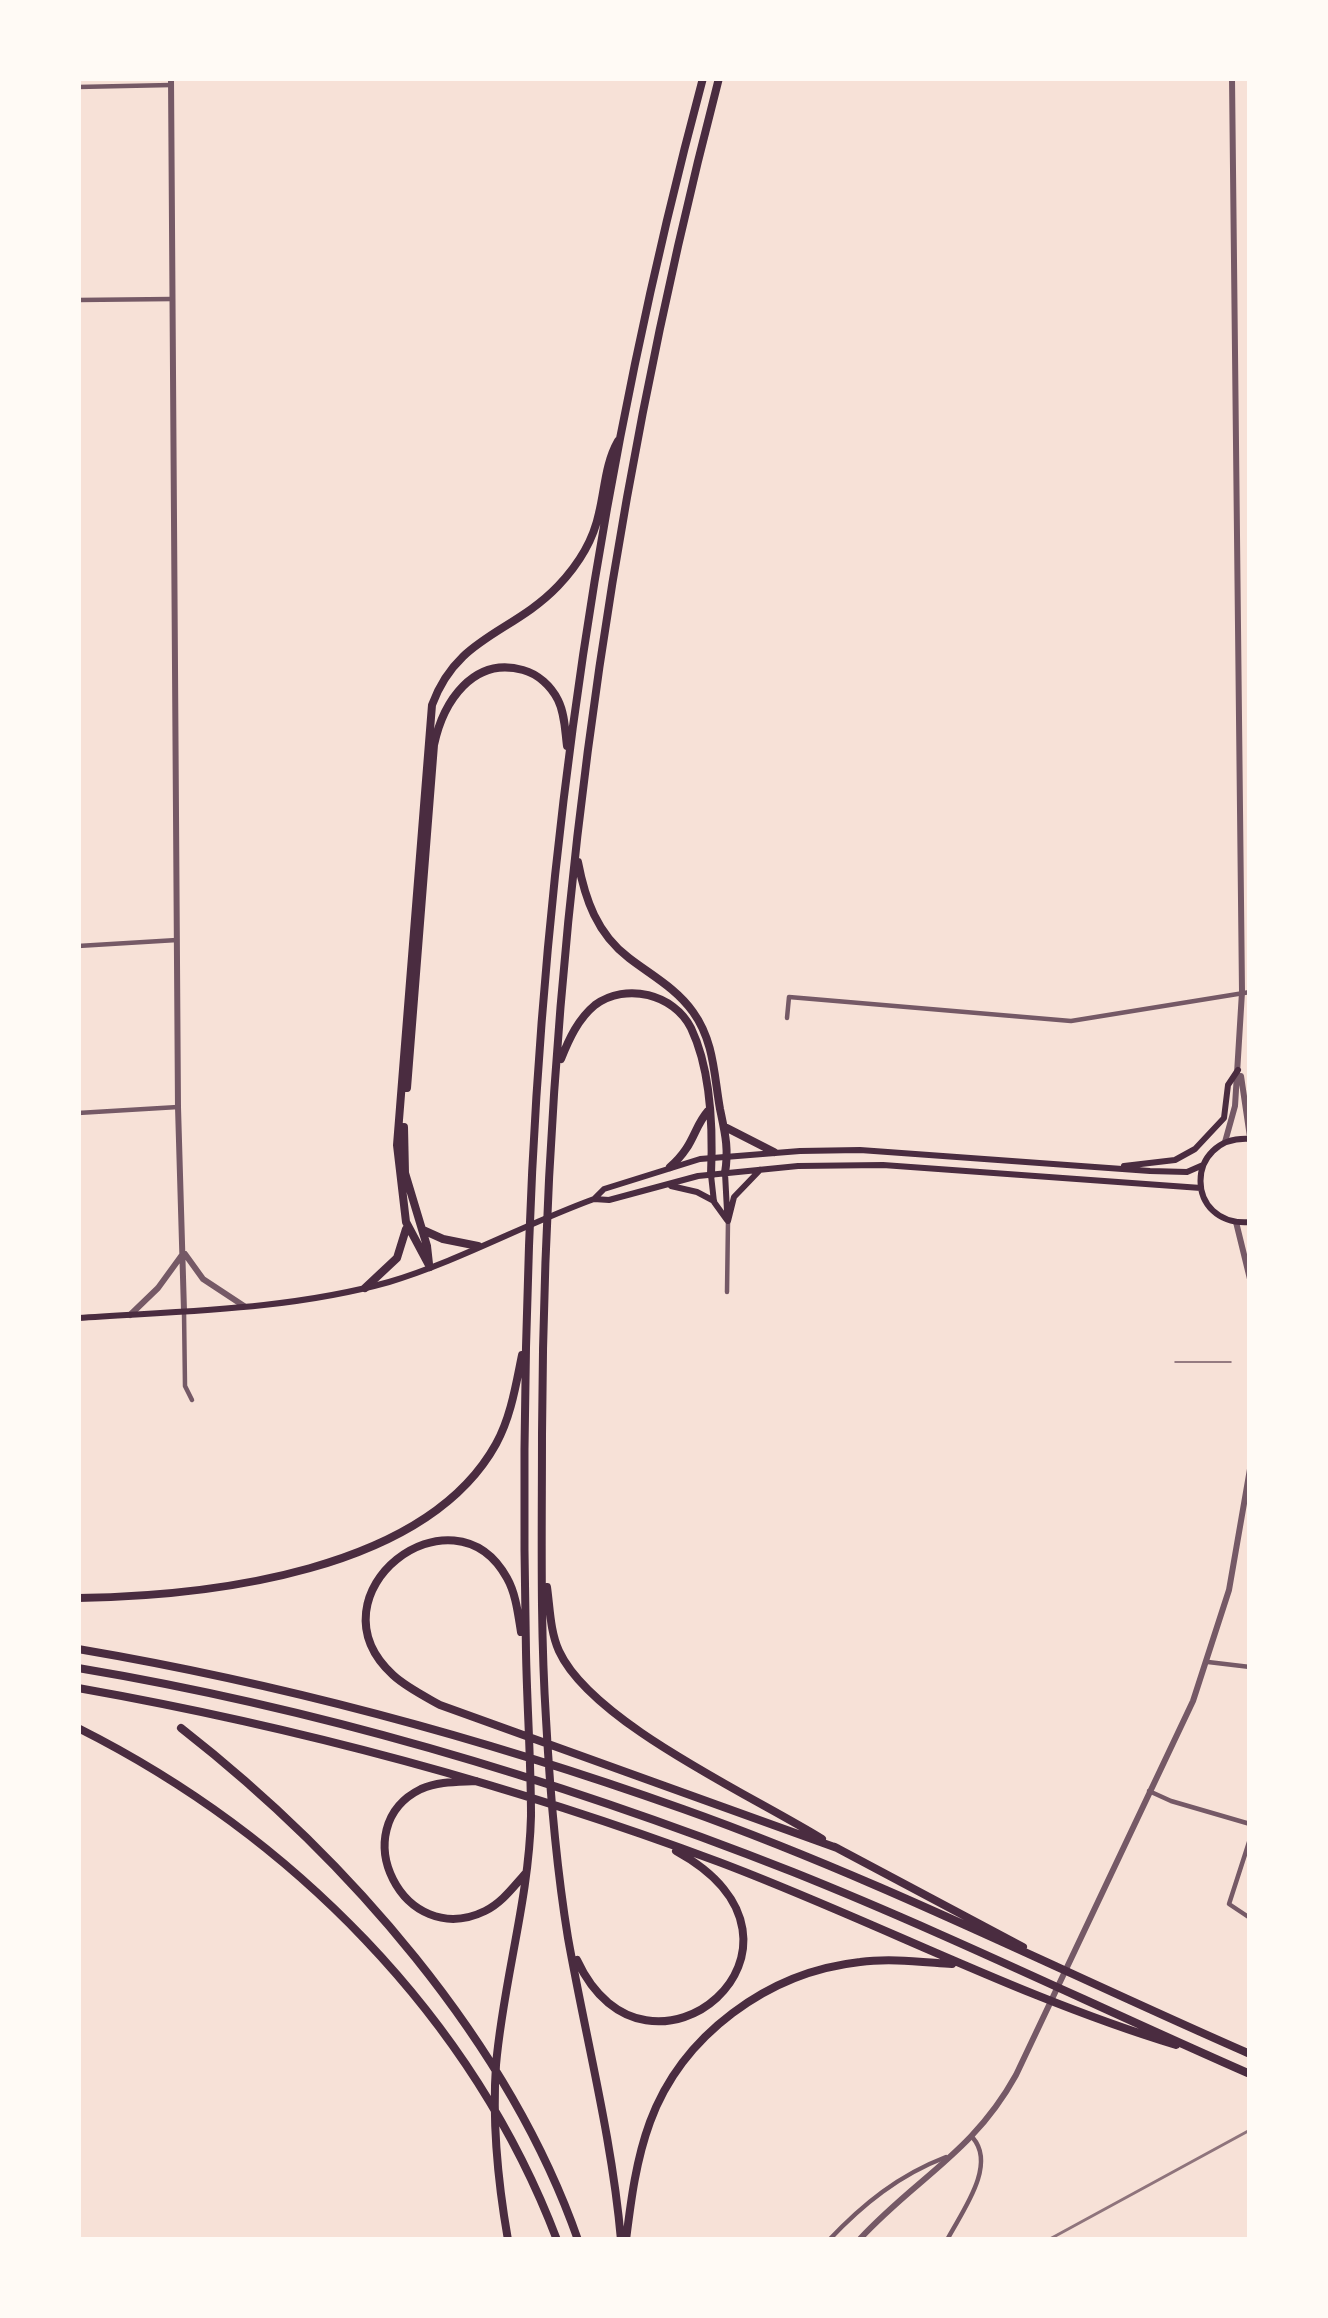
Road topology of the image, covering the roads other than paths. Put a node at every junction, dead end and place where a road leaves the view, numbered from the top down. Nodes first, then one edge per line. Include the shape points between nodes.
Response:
1 (703, 78) edge
2 (719, 78) edge
3 (1232, 78) edge
4 (171, 82) edge
5 (78, 87) edge
6 (172, 299) junction
7 (78, 300) edge
8 (622, 435) junction
9 (568, 760) junction
10 (575, 848) junction
11 (177, 940) junction
12 (78, 946) edge
13 (1246, 992) edge
14 (787, 1018) dead end
15 (1238, 1070) junction
16 (556, 1072) junction
17 (178, 1107) junction
18 (708, 1112) junction
19 (78, 1113) edge
20 (726, 1128) junction
21 (1250, 1138) edge
22 (1225, 1142) junction
23 (774, 1152) junction
24 (728, 1155) junction
25 (712, 1157) junction
26 (1203, 1165) junction
27 (670, 1167) junction
28 (762, 1168) junction
29 (1115, 1168) junction
30 (725, 1173) junction
31 (711, 1175) junction
32 (668, 1184) junction
33 (1201, 1188) junction
34 (594, 1199) junction
35 (714, 1202) junction
36 (728, 1221) junction
37 (406, 1222) junction
38 (1236, 1222) junction
39 (1250, 1222) edge
40 (422, 1229) junction
41 (478, 1246) junction
42 (184, 1252) junction
43 (430, 1267) junction
44 (1250, 1279) edge
45 (365, 1288) junction
46 (727, 1292) dead end
47 (244, 1306) junction
48 (184, 1311) junction
49 (130, 1315) junction
50 (78, 1318) edge
51 (1175, 1362) dead end
52 (1231, 1362) dead end
53 (521, 1377) junction
54 (192, 1400) dead end
55 (1250, 1469) edge
56 (542, 1558) junction
57 (78, 1598) edge
58 (78, 1649) edge
59 (526, 1652) junction
60 (1207, 1662) junction
61 (1250, 1667) edge
62 (78, 1668) edge
63 (78, 1688) edge
64 (78, 1727) edge
65 (181, 1728) dead end
66 (483, 1781) junction
67 (1149, 1791) junction
68 (1250, 1824) edge
69 (639, 1833) junction
70 (1250, 1840) edge
71 (837, 1848) junction
72 (527, 1872) junction
73 (1250, 1918) edge
74 (569, 1942) junction
75 (961, 1965) junction
76 (1055, 1966) junction
77 (1250, 2054) edge
78 (1206, 2055) junction
79 (1250, 2074) edge
80 (973, 2138) junction
81 (957, 2153) junction
82 (508, 2240) edge
83 (557, 2240) edge
84 (578, 2240) edge
85 (623, 2240) edge
86 (829, 2240) edge
87 (860, 2240) edge
88 (946, 2240) edge

1 - 8 highway
2 - 10 highway via 640,428
3 - 13 street
4 - 5 street
4 - 6 street
6 - 7 street
6 - 11 street
8 - 9 highway
8 - 37 highway via 576,565 542,602 461,656 432,706 398,1145
9 - 40 highway via 556,696 530,672 507,666 460,687 436,733 404,1124 405,1173
9 - 53 highway via 538,1072
10 - 16 highway
10 - 20 highway via 603,932 701,1025
11 - 12 street
11 - 17 street
13 - 14 street via 1071,1021 789,998
13 - 15 street
15 - 21 street
15 - 22 street
15 - 29 main road via 1224,1118 1195,1149 1175,1160
16 - 18 highway via 594,1006 623,994 656,997 692,1030
16 - 56 highway
17 - 19 street
17 - 42 street
18 - 25 highway
18 - 27 highway
20 - 23 highway
20 - 24 highway
21 - 22 main road
22 - 26 main road
23 - 24 main road
23 - 29 main road via 860,1150
24 - 25 main road
24 - 30 highway
25 - 27 main road
25 - 31 highway
26 - 29 main road via 1187,1172
26 - 33 main road
27 - 34 main road
28 - 30 main road
28 - 33 main road via 883,1165
28 - 36 main road via 734,1197
30 - 31 main road
30 - 36 main road
31 - 32 main road
31 - 35 main road
32 - 34 main road
32 - 35 main road
33 - 38 main road via 1213,1211
34 - 41 main road
35 - 36 main road
36 - 46 street
37 - 43 highway
37 - 45 highway via 397,1258
38 - 39 main road
38 - 44 street
40 - 41 highway
40 - 43 highway
41 - 43 main road
42 - 47 street via 203,1279
42 - 48 street
42 - 49 street
43 - 45 main road
45 - 47 main road
47 - 48 main road
48 - 49 main road
48 - 54 street
49 - 50 main road
51 - 52 lane
53 - 57 highway via 484,1461 411,1526 231,1588
53 - 59 highway
55 - 60 street
56 - 71 highway via 558,1650 589,1692
56 - 74 highway via 545,1716
58 - 76 highway via 507,1750 805,1857
59 - 71 highway via 506,1577 476,1549 421,1544 392,1561 370,1593 369,1636 392,1674 440,1705
59 - 72 highway
60 - 61 street
60 - 67 street
62 - 78 highway via 350,1726 574,1792 796,1874
63 - 66 highway via 218,1713
64 - 83 highway via 197,1797 383,1959 464,2059 512,2138
65 - 84 highway via 284,1816 472,2034 522,2114
66 - 69 highway
66 - 72 highway via 431,1785 403,1803 385,1842 392,1880 419,1910 461,1918 494,1906
67 - 68 street
67 - 80 street via 1016,2075
69 - 74 highway via 721,1884 742,1923 736,1970 712,2004 661,2022 625,2014 588,1984
69 - 75 highway
70 - 73 street via 1229,1904
71 - 76 highway
72 - 82 highway via 496,2065
74 - 85 highway
75 - 78 highway
75 - 85 highway via 875,1960 814,1971 720,2023 658,2104
76 - 77 highway
78 - 79 highway
80 - 81 street
80 - 88 street via 981,2167
81 - 86 street via 887,2188
81 - 87 street

